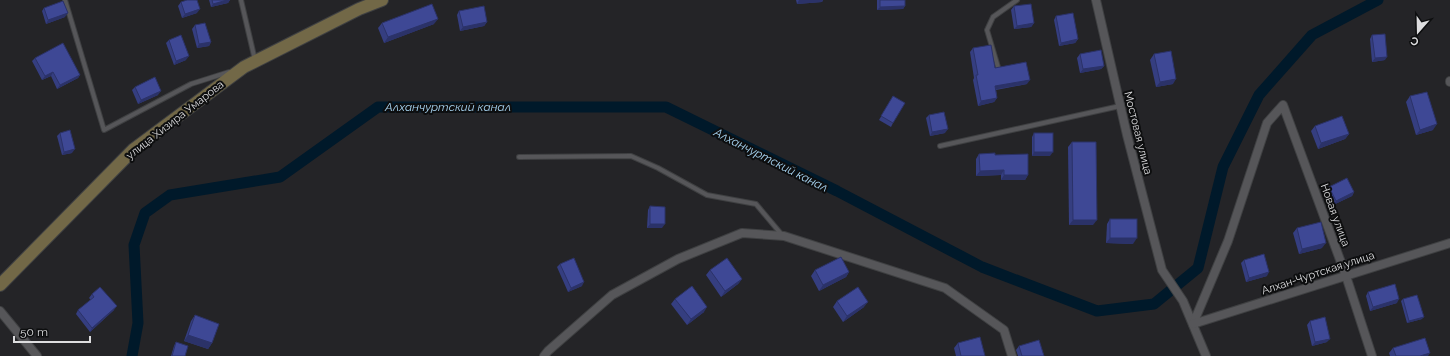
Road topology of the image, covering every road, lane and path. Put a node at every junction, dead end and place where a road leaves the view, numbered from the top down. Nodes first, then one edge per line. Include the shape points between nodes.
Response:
1 (65, 0) edge
2 (241, 0) edge
3 (382, 0) edge
4 (1017, 0) edge
5 (1096, 0) edge
6 (255, 62) junction
7 (998, 67) edge
8 (244, 68) junction
9 (1120, 106) junction
10 (940, 146) dead end
11 (519, 157) dead end
12 (784, 236) junction
13 (1450, 243) edge
14 (1346, 276) junction
15 (0, 285) edge
16 (0, 311) edge
17 (1193, 324) junction
18 (37, 356) edge
19 (544, 356) edge
20 (1012, 356) edge
21 (1206, 356) edge
22 (1372, 356) edge

1 - 8 lane via 104,130 191,84
2 - 6 lane
3 - 6 main road, улица Хизира Умарова via 359,9
4 - 7 lane via 993,17 987,30
5 - 9 street, Мостовая улица
6 - 8 main road, улица Хизира Умарова
8 - 15 main road, улица Хизира Умарова via 134,149
9 - 10 lane
9 - 17 street, Мостовая улица via 1162,270 1183,301
11 - 12 lane via 631,156 707,194 756,204
12 - 19 street via 742,233 678,259 612,295
12 - 20 street via 945,288 1004,330
13 - 14 street, Алхан-Чуртская улица
14 - 17 street, Алхан-Чуртская улица
14 - 17 street, Новая улица via 1283,105 1267,123 1228,241
14 - 22 street, Новая улица
16 - 18 street
17 - 21 street, Мостовая улица

